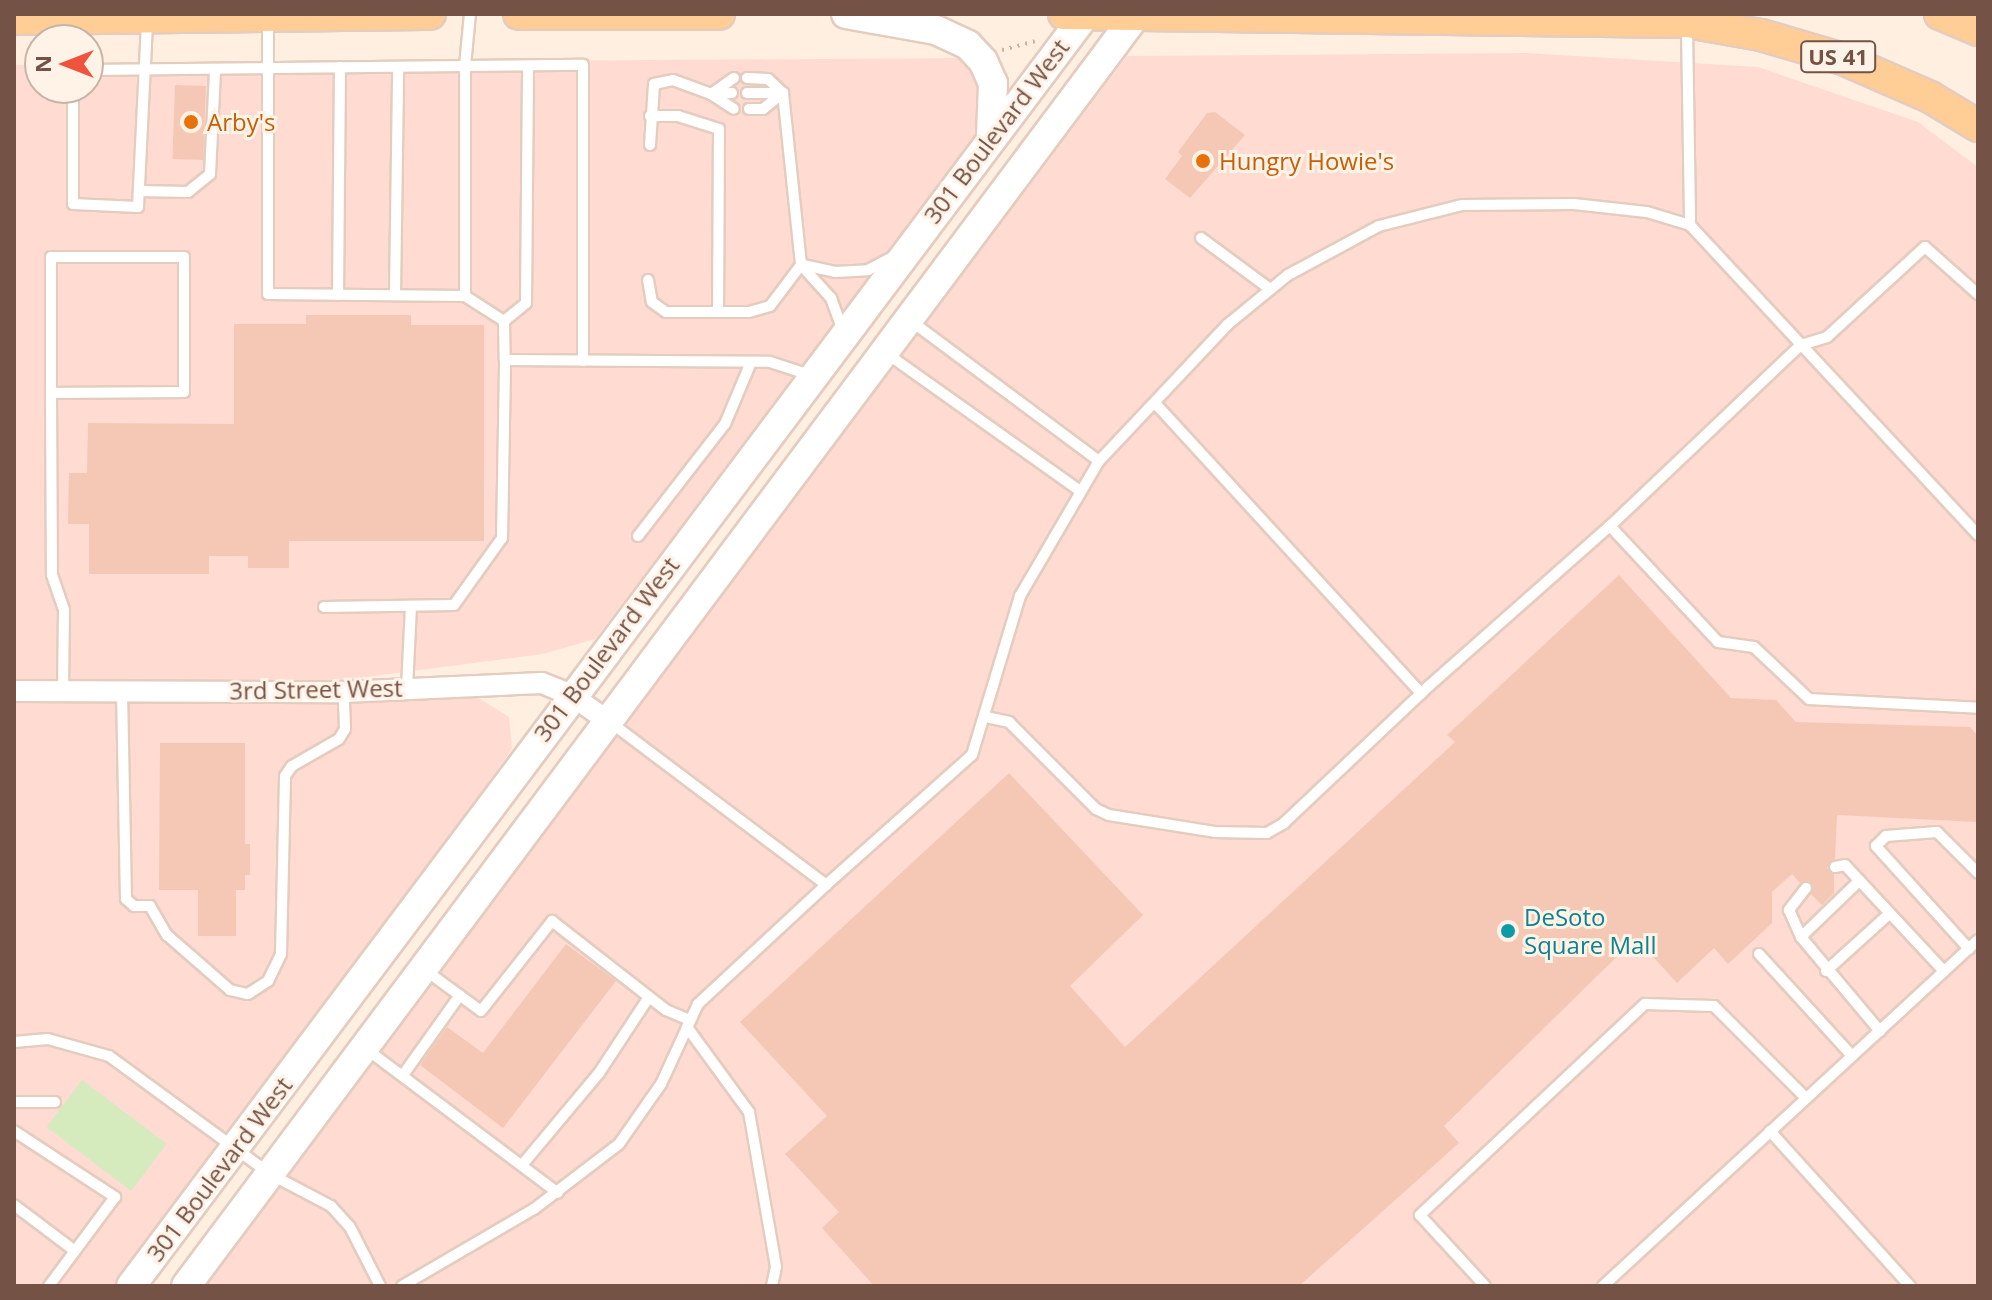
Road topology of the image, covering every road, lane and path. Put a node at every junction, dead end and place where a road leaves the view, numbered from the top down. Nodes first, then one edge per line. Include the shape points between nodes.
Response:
1 (430, 14) edge
2 (470, 14) edge
3 (519, 14) edge
4 (719, 14) edge
5 (846, 14) edge
6 (1064, 14) edge
7 (1085, 14) edge
8 (1940, 14) edge
9 (1972, 14) edge
10 (1136, 15) edge
11 (268, 16) edge
12 (14, 19) edge
13 (147, 19) junction
14 (1978, 19) edge
15 (1687, 22) junction
16 (1978, 30) edge
17 (1043, 40) dead end
18 (997, 52) dead end
19 (465, 66) junction
20 (528, 66) junction
21 (267, 67) junction
22 (340, 67) junction
23 (398, 67) junction
24 (104, 70) edge
25 (145, 71) junction
26 (215, 72) junction
27 (734, 78) dead end
28 (747, 78) dead end
29 (732, 93) dead end
30 (747, 93) dead end
31 (783, 93) junction
32 (711, 94) junction
33 (73, 104) edge
34 (734, 109) dead end
35 (749, 109) dead end
36 (650, 116) junction
37 (1978, 126) edge
38 (991, 136) junction
39 (650, 145) dead end
40 (139, 191) junction
41 (1690, 225) junction
42 (1201, 238) dead end
43 (905, 250) junction
44 (801, 265) junction
45 (648, 280) dead end
46 (1270, 289) junction
47 (1978, 294) edge
48 (338, 295) junction
49 (395, 295) junction
50 (465, 296) junction
51 (718, 310) junction
52 (908, 319) junction
53 (504, 321) junction
54 (844, 332) junction
55 (1801, 345) junction
56 (884, 352) junction
57 (505, 360) junction
58 (583, 361) junction
59 (751, 362) junction
60 (811, 376) junction
61 (51, 393) junction
62 (1155, 403) junction
63 (1099, 461) junction
64 (1080, 491) junction
65 (1610, 526) junction
66 (1978, 535) edge
67 (638, 536) dead end
68 (411, 606) junction
69 (324, 607) dead end
70 (407, 688) junction
71 (63, 690) junction
72 (14, 691) edge
73 (122, 691) junction
74 (344, 692) junction
75 (1421, 693) junction
76 (571, 695) junction
77 (1978, 708) edge
78 (986, 717) junction
79 (608, 721) junction
80 (1835, 867) dead end
81 (1978, 873) edge
82 (1858, 882) junction
83 (826, 885) junction
84 (1806, 888) dead end
85 (1889, 914) junction
86 (1801, 937) junction
87 (1978, 940) edge
88 (1969, 949) junction
89 (1759, 954) dead end
90 (423, 969) junction
91 (1826, 971) junction
92 (1944, 971) junction
93 (460, 995) junction
94 (649, 997) junction
95 (689, 1024) junction
96 (1880, 1031) junction
97 (14, 1042) edge
98 (365, 1048) junction
99 (1852, 1056) junction
100 (403, 1075) junction
101 (1806, 1098) junction
102 (14, 1102) edge
103 (55, 1102) dead end
104 (14, 1131) edge
105 (1770, 1131) junction
106 (235, 1147) junction
107 (522, 1165) junction
108 (270, 1174) junction
109 (558, 1193) junction
110 (14, 1205) edge
111 (75, 1251) junction
112 (49, 1286) edge
113 (131, 1286) edge
114 (186, 1286) edge
115 (380, 1286) edge
116 (402, 1286) edge
117 (772, 1286) edge
118 (1485, 1286) edge
119 (1603, 1286) edge
120 (1910, 1286) edge

1 - 11 main road
2 - 19 lane
3 - 4 main road
5 - 38 main road via 936,30 978,53 995,94
6 - 7 main road, US 41
7 - 10 main road, US 41
7 - 38 main road, 301 Boulevard West
8 - 16 main road
9 - 14 street
10 - 15 main road, US 41
10 - 52 main road, 301 Boulevard West
11 - 13 main road
11 - 21 lane
12 - 13 main road via 75,25
13 - 25 lane
15 - 37 main road, US 41 via 1761,35 1843,59
15 - 41 lane
17 - 18 path
19 - 20 lane
19 - 23 lane
19 - 50 lane
20 - 53 lane via 526,303
20 - 58 lane via 583,65
21 - 22 lane
21 - 26 lane
21 - 48 lane via 268,294
22 - 23 lane
22 - 48 lane
23 - 49 lane
24 - 25 lane
25 - 26 lane
25 - 40 lane
26 - 40 lane via 210,174 188,192
27 - 32 lane
28 - 31 lane via 768,79
29 - 32 lane
30 - 31 lane
31 - 35 lane via 763,109
31 - 44 lane
32 - 34 lane
32 - 36 lane via 673,80 654,84
33 - 40 lane via 73,204 138,207
36 - 39 lane
36 - 51 lane via 678,116 719,129
38 - 43 main road, 301 Boulevard West
41 - 46 lane via 1647,212 1574,204 1441,208 1364,233
41 - 55 lane
42 - 46 lane
43 - 44 lane via 868,270 835,272
43 - 54 main road, 301 Boulevard West
44 - 51 lane via 770,306 749,312
44 - 54 lane via 831,298
45 - 51 lane via 652,302 666,312
46 - 62 lane via 1227,325
47 - 55 lane via 1925,247 1827,337
48 - 49 lane
49 - 50 lane
50 - 53 lane
52 - 56 main road, 301 Boulevard West
52 - 63 lane
53 - 57 lane
54 - 60 main road, 301 Boulevard West
55 - 65 lane
55 - 66 lane
56 - 64 lane
56 - 79 main road, 301 Boulevard West
57 - 58 lane
57 - 68 lane via 502,538 454,605
58 - 59 lane
59 - 60 lane via 770,362
59 - 67 lane via 725,424
60 - 76 main road, 301 Boulevard West
61 - 61 lane via 51,257 184,257 184,392
61 - 71 lane via 52,575 64,610
62 - 63 lane
62 - 75 lane
63 - 64 lane
64 - 78 lane via 1020,596
65 - 75 lane
65 - 77 lane via 1718,642 1754,647 1809,699
68 - 69 lane
68 - 70 lane
70 - 74 street, 3rd Street West
70 - 76 street, 3rd Street West via 542,683
71 - 72 street, 3rd Street West
71 - 73 street, 3rd Street West
73 - 74 street, 3rd Street West
73 - 74 lane via 126,899 134,906 150,906 167,935 230,990 248,994 268,981 281,954 285,776 292,766 339,739 345,729
75 - 78 lane via 1284,823 1257,835 1109,815 1096,809 1009,722
76 - 79 street, 3rd Street West
76 - 106 main road, 301 Boulevard West
78 - 83 lane via 979,743 962,766
79 - 83 lane
79 - 90 main road, 301 Boulevard West
80 - 82 lane via 1843,864
81 - 88 lane via 1937,832 1886,836 1876,846
82 - 85 lane
82 - 86 lane
83 - 95 lane via 707,994
84 - 86 lane via 1789,910
85 - 91 lane
85 - 92 lane
86 - 91 lane
87 - 88 lane
88 - 92 lane
89 - 99 lane
90 - 93 lane
90 - 98 main road, 301 Boulevard West
91 - 96 lane
92 - 96 lane
93 - 94 lane via 481,1011 552,921
93 - 100 lane
94 - 95 lane
94 - 107 lane via 599,1073
95 - 109 lane via 643,1113 619,1144
95 - 117 lane via 749,1112 776,1267
96 - 99 lane
97 - 106 lane via 48,1039 109,1056
98 - 100 lane
98 - 108 main road, 301 Boulevard West
99 - 101 lane
100 - 107 lane
101 - 105 lane
101 - 118 lane via 1714,1006 1645,1004 1420,1215
102 - 103 lane
104 - 111 lane via 115,1197
105 - 119 lane
105 - 120 lane
106 - 108 lane
106 - 113 main road, 301 Boulevard West
107 - 109 lane
108 - 114 main road, 301 Boulevard West
108 - 115 lane via 303,1188 340,1215
109 - 116 lane
110 - 111 lane
111 - 112 lane

